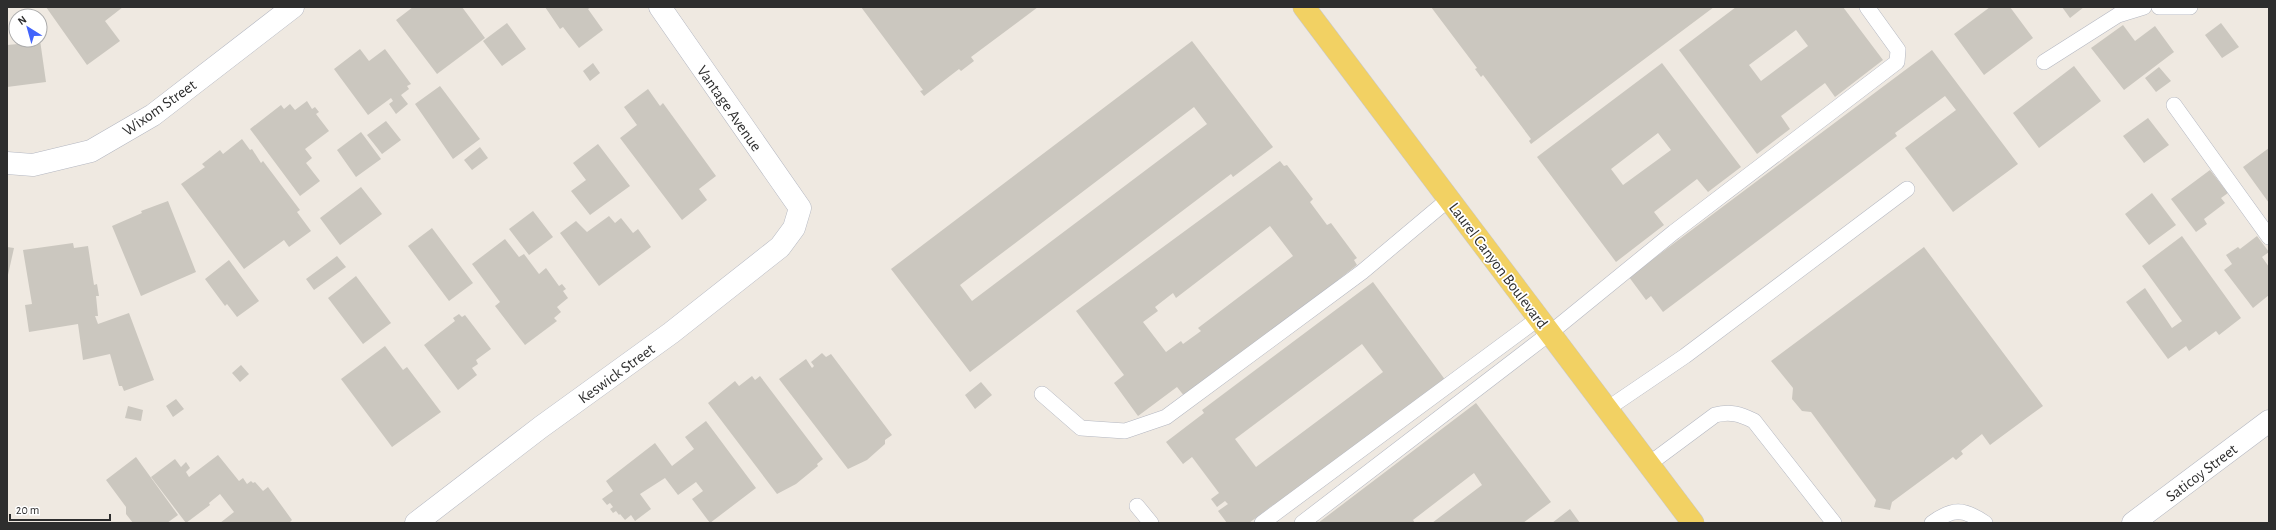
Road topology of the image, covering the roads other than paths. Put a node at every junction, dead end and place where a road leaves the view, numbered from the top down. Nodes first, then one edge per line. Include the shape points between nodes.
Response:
1 (293, 7) edge
2 (660, 7) edge
3 (1304, 7) edge
4 (1867, 7) edge
5 (2144, 7) edge
6 (2159, 7) edge
7 (2190, 7) edge
8 (2044, 62) dead end
9 (2174, 105) dead end
10 (7, 163) edge
11 (1907, 189) dead end
12 (1449, 199) junction
13 (800, 208) joint
14 (2269, 237) edge
15 (1544, 325) junction
16 (1042, 394) dead end
17 (1607, 410) junction
18 (2269, 421) edge
19 (1648, 464) junction
20 (1137, 506) dead end
21 (416, 523) edge
22 (1151, 523) edge
23 (1262, 523) edge
24 (1302, 523) edge
25 (1693, 523) edge
26 (1834, 523) edge
27 (1932, 523) edge
28 (1985, 523) edge
29 (2133, 523) edge

1 - 10 street, Wixom Street via 153,115 91,151 33,166
2 - 13 street, Vantage Avenue
3 - 12 main road, Laurel Canyon Boulevard
4 - 15 lane via 1898,50 1897,62 1646,253
5 - 8 lane via 2118,14
6 - 7 lane
9 - 14 lane
11 - 17 lane via 1685,356
12 - 15 main road, Laurel Canyon Boulevard
12 - 16 lane via 1362,272 1166,417 1125,431 1081,428
13 - 21 street, Keswick Street via 794,228 780,246 671,333 541,427
15 - 17 main road, Laurel Canyon Boulevard
15 - 23 lane
15 - 24 lane
17 - 19 main road, Laurel Canyon Boulevard
18 - 29 street, Saticoy Street
19 - 25 main road, Laurel Canyon Boulevard
19 - 26 lane via 1715,415 1726,412 1740,414 1754,421
20 - 22 lane
27 - 28 lane via 1947,512 1962,511

